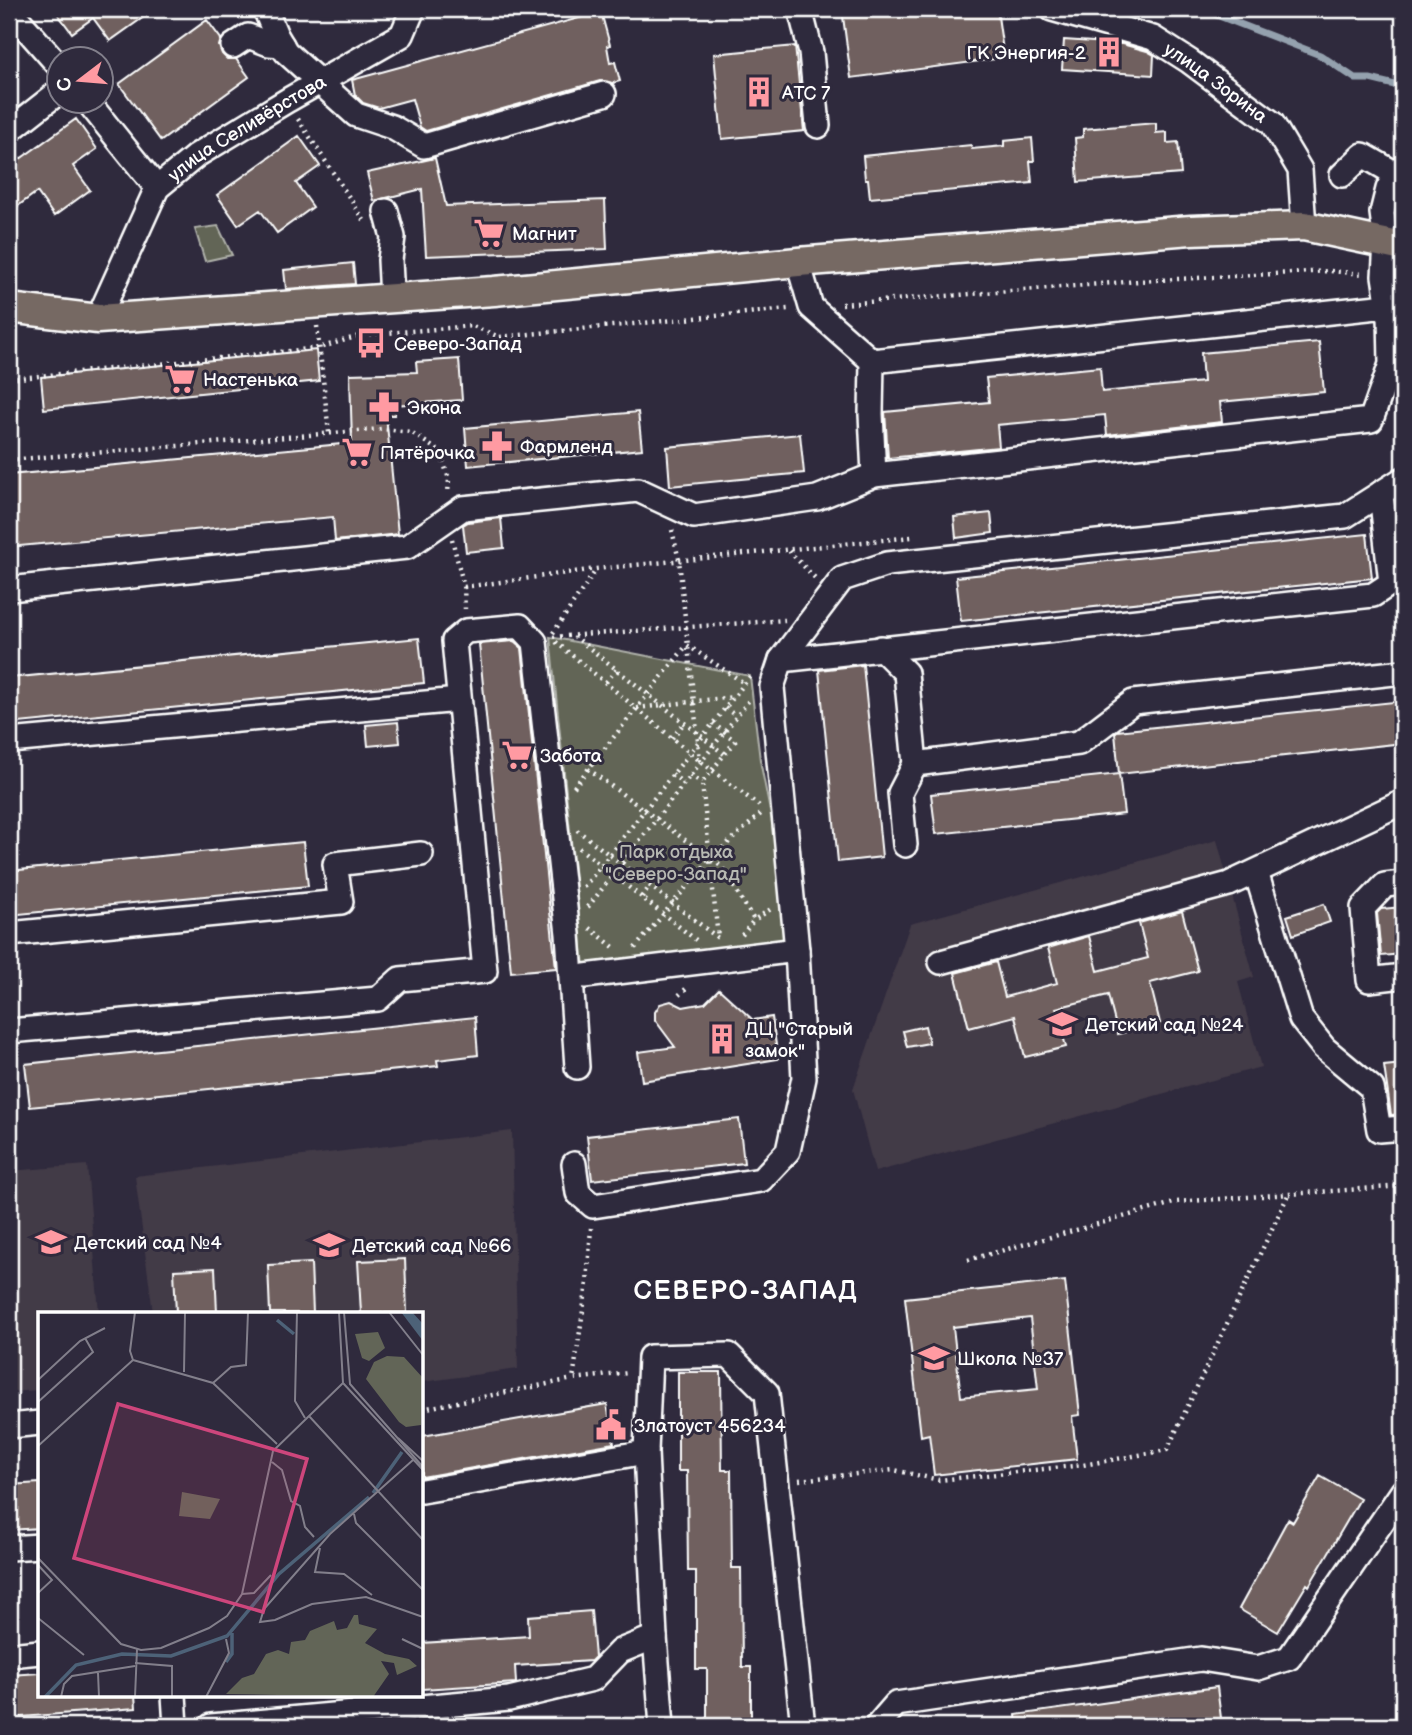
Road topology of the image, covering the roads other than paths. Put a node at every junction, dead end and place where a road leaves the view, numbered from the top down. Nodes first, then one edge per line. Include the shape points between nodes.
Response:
1 (9, 9) edge
2 (265, 9) edge
3 (412, 9) edge
4 (800, 9) edge
5 (1052, 9) edge
6 (282, 45) junction
7 (233, 46) dead end
8 (46, 51) edge
9 (319, 82) junction
10 (604, 94) dead end
11 (46, 102) edge
12 (99, 116) edge
13 (818, 126) dead end
14 (9, 131) edge
15 (1342, 175) dead end
16 (157, 188) junction
17 (386, 211) dead end
18 (1304, 226) junction
19 (1395, 245) edge
20 (798, 262) junction
21 (392, 298) junction
22 (1387, 306) junction
23 (9, 307) edge
24 (98, 319) junction
25 (872, 361) junction
26 (874, 475) junction
27 (1403, 479) edge
28 (1381, 493) junction
29 (1396, 562) edge
30 (9, 589) edge
31 (881, 648) junction
32 (781, 660) junction
33 (1403, 672) edge
34 (459, 700) junction
35 (9, 741) edge
36 (915, 764) junction
37 (1403, 802) edge
38 (905, 845) dead end
39 (421, 854) dead end
40 (1256, 872) junction
41 (1403, 883) edge
42 (9, 934) edge
43 (797, 950) junction
44 (941, 961) dead end
45 (585, 976) dead end
46 (1403, 976) edge
47 (9, 1031) edge
48 (578, 1067) dead end
49 (1403, 1128) edge
50 (574, 1164) dead end
51 (38, 1423) edge
52 (9, 1426) edge
53 (646, 1452) junction
54 (1403, 1490) edge
55 (424, 1491) edge
56 (38, 1546) edge
57 (9, 1548) edge
58 (655, 1637) junction
59 (38, 1652) edge
60 (9, 1655) edge
61 (174, 1696) edge
62 (176, 1726) edge
63 (211, 1726) edge
64 (663, 1726) edge
65 (803, 1726) edge
66 (877, 1726) edge

1 - 8 street
2 - 6 street
3 - 9 street, улица Селивёрстова via 402,36
4 - 13 street via 811,52
5 - 18 street, улица Зорина via 1153,38 1272,123 1300,170
6 - 7 street via 248,36
6 - 9 street
9 - 10 street via 356,115 392,127 424,146
9 - 16 street, улица Селивёрстова via 197,155
11 - 14 street
12 - 16 street
15 - 19 street via 1363,155 1396,174 1382,214
16 - 24 street, улица Селивёрстова
17 - 21 street via 393,237
18 - 19 main road
18 - 20 main road via 1179,231
19 - 22 street via 1384,276
20 - 21 main road
20 - 25 street via 811,307
21 - 24 main road
22 - 25 street
22 - 26 street via 1391,363 1371,419
23 - 24 main road
25 - 26 street
26 - 30 street via 817,498 694,516 638,490 464,508 407,547
27 - 28 street
28 - 29 street
28 - 32 street via 1345,516 887,564 842,579
29 - 31 street via 1391,583 1373,594
31 - 32 street
31 - 36 street via 906,673
32 - 43 street via 772,687 773,714
33 - 36 street via 1133,702 1079,743
34 - 35 street
34 - 47 street via 485,971 400,979 378,999
34 - 48 street via 454,641 466,631 520,626 535,642
36 - 38 street via 900,793
37 - 40 street
39 - 42 street via 335,864 341,902
40 - 44 street via 1229,884
40 - 49 street via 1301,1019 1324,1048 1372,1088 1379,1130
41 - 46 street via 1385,885 1363,908 1369,980
43 - 45 street via 720,949
43 - 50 street via 804,1078 788,1151 761,1180 593,1206 578,1193
51 - 52 street
53 - 55 street
53 - 58 street
53 - 65 street via 650,1357 729,1354 767,1394
54 - 66 street via 1289,1658 1258,1668 1201,1659 896,1704
56 - 57 street
58 - 63 street via 620,1651 593,1679 509,1699
58 - 64 street
59 - 60 street
61 - 62 street

